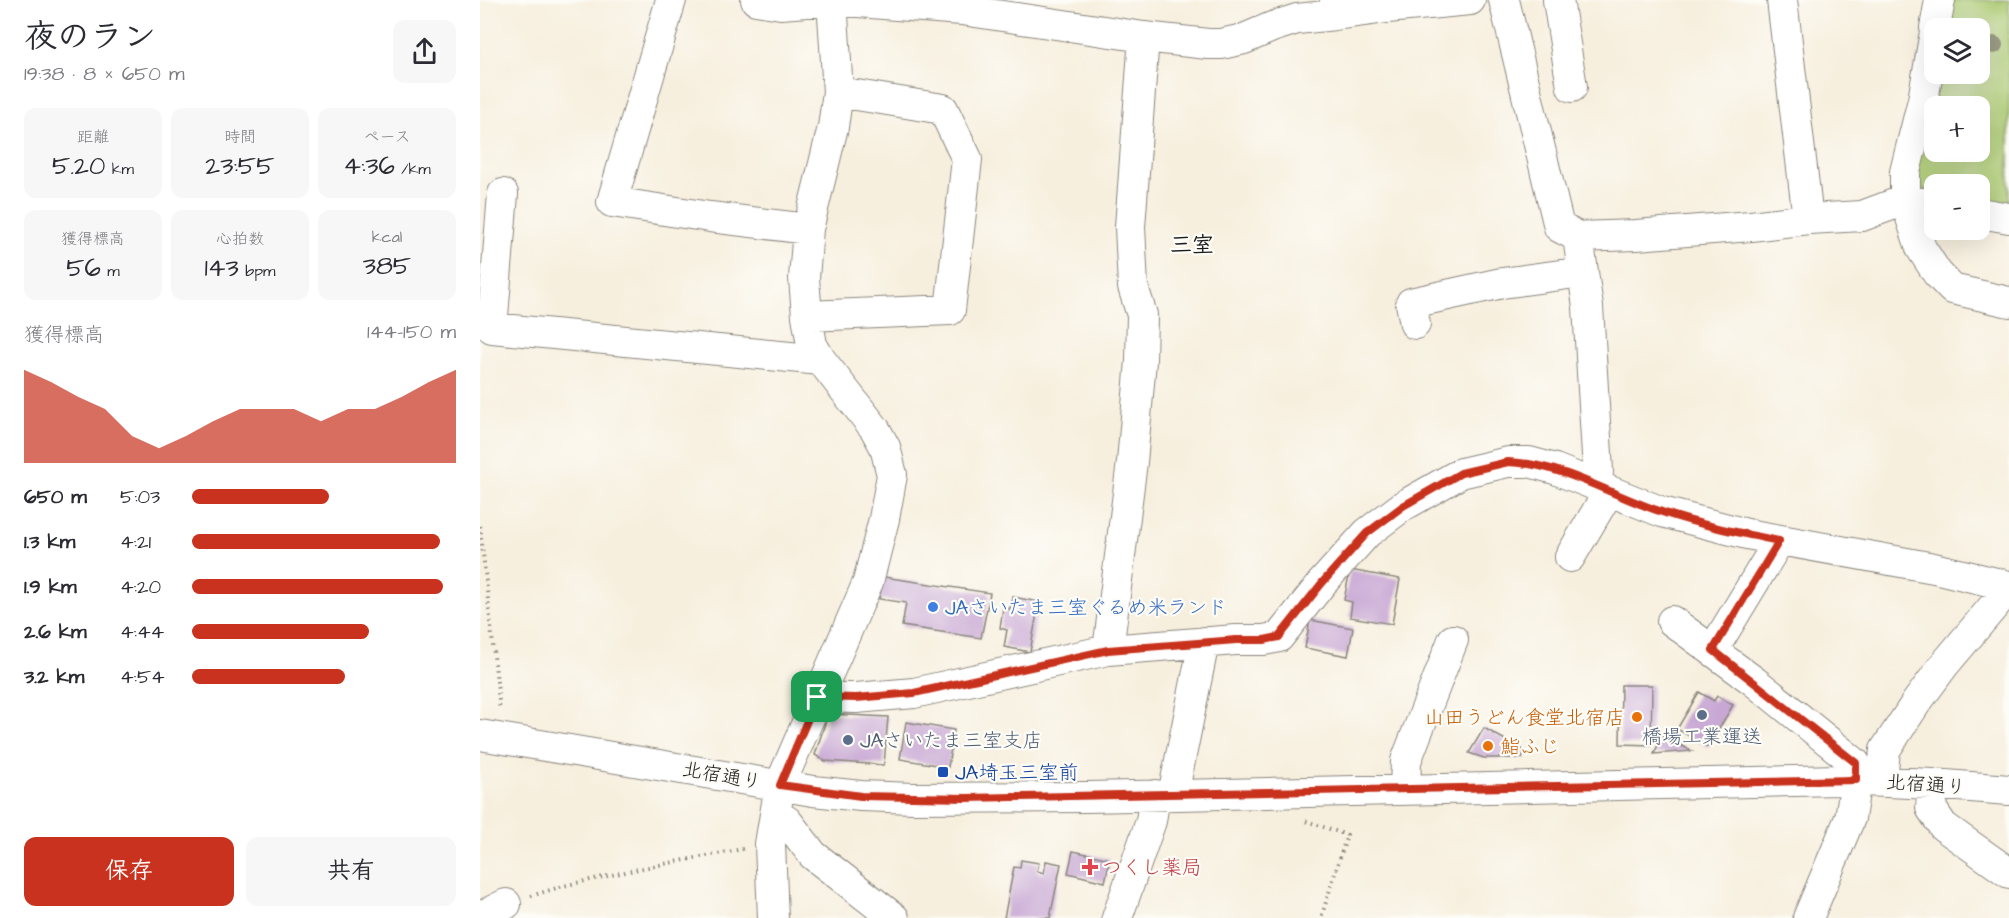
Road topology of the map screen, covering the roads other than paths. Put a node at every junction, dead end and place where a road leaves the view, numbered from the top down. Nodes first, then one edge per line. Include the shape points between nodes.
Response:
1 (671, 0) edge
2 (756, 0) edge
3 (832, 0) edge
4 (1470, 0) edge
5 (1504, 0) edge
6 (1558, 0) edge
7 (1782, 0) edge
8 (1940, 0) edge
9 (1387, 4) edge
10 (1335, 8) edge
11 (1937, 18) edge
12 (1144, 37) junction
13 (1926, 84) edge
14 (1572, 87) dead end
15 (838, 92) junction
16 (503, 194) dead end
17 (1905, 200) junction
18 (1924, 203) edge
19 (1990, 215) edge
20 (2009, 218) edge
21 (1808, 219) junction
22 (808, 229) junction
23 (1578, 237) junction
24 (1583, 272) junction
25 (2009, 302) edge
26 (807, 316) junction
27 (1415, 324) dead end
28 (821, 360) junction
29 (1603, 488) junction
30 (1779, 541) junction
31 (1570, 557) dead end
32 (2009, 587) edge
33 (1672, 621) dead end
34 (1453, 640) dead end
35 (1204, 642) junction
36 (1108, 650) junction
37 (1713, 650) junction
38 (817, 697) junction
39 (493, 737) edge
40 (1869, 780) junction
41 (1933, 784) junction
42 (1405, 790) junction
43 (2009, 790) edge
44 (1164, 795) junction
45 (778, 800) junction
46 (2009, 873) edge
47 (773, 918) edge
48 (894, 918) edge
49 (1117, 918) edge
50 (1808, 918) edge

1 - 22 street via 612,202
2 - 3 street via 781,4
3 - 12 street via 962,10
3 - 15 street
4 - 9 street
5 - 23 street via 1558,227
6 - 14 street
7 - 21 street
8 - 11 street
9 - 10 street
10 - 12 street via 1221,44
12 - 36 street via 1131,227 1133,288 1142,315 1141,361
13 - 17 street via 1905,172
15 - 22 street
15 - 26 street via 943,110 967,159 950,310
16 - 28 street via 492,328
17 - 18 street
17 - 21 street via 1862,216
17 - 25 street via 1921,248 1952,289
19 - 20 street
21 - 23 street
22 - 26 street via 804,278
23 - 24 street
24 - 27 street via 1479,301 1411,303
24 - 29 street
26 - 28 street via 812,345
28 - 38 street via 875,429 885,447 892,475 867,582
29 - 30 street via 1662,512
29 - 31 street
29 - 35 street via 1529,462 1508,462 1461,473 1403,506 1367,533 1279,637
30 - 32 street via 1934,568
30 - 37 street
32 - 40 street via 1944,665
33 - 37 street
34 - 42 street via 1406,761
35 - 36 street
35 - 44 street
36 - 38 street via 902,694
37 - 40 street via 1856,763
38 - 45 street
39 - 45 street, 北宿通り
40 - 41 street, 北宿通り
40 - 42 street, 北宿通り
40 - 50 street
41 - 43 street, 北宿通り
41 - 46 street via 1932,808 1943,826
42 - 44 street, 北宿通り
44 - 45 street, 北宿通り via 913,798 836,794
44 - 49 street
45 - 47 street via 770,851
45 - 48 street via 787,821 813,855

